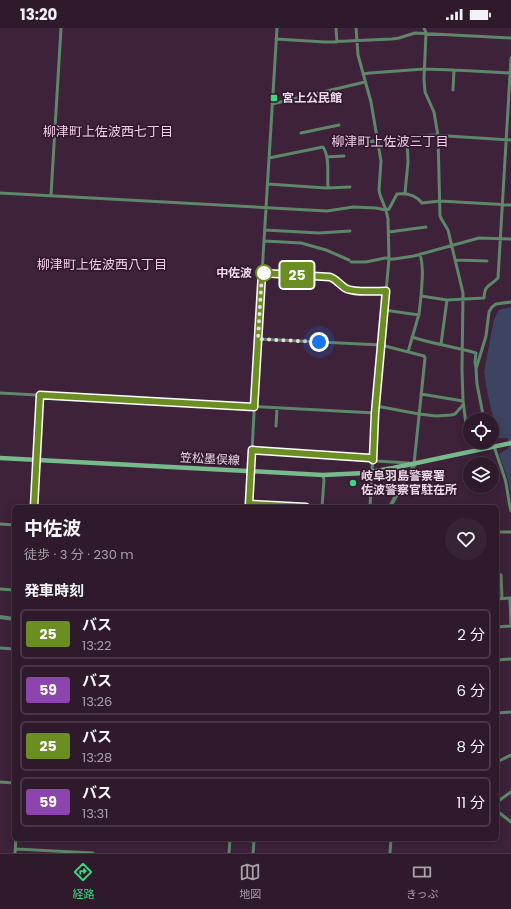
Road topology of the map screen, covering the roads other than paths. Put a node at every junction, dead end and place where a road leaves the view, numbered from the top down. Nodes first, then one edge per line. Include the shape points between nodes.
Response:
1 (61, 28) edge
2 (277, 28) edge
3 (336, 28) edge
4 (356, 28) edge
5 (424, 28) edge
6 (426, 33) junction
7 (511, 38) edge
8 (276, 39) junction
9 (356, 41) junction
10 (337, 42) junction
11 (511, 58) edge
12 (424, 69) junction
13 (454, 70) junction
14 (511, 73) edge
15 (363, 74) junction
16 (364, 82) junction
17 (454, 90) dead end
18 (272, 104) junction
19 (339, 125) dead end
20 (301, 134) dead end
21 (438, 136) junction
22 (407, 138) junction
23 (506, 140) junction
24 (511, 140) edge
25 (377, 141) junction
26 (343, 145) dead end
27 (344, 156) dead end
28 (327, 157) junction
29 (269, 158) junction
30 (268, 184) junction
31 (350, 187) dead end
32 (328, 188) junction
33 (0, 193) edge
34 (405, 193) junction
35 (51, 196) junction
36 (440, 201) junction
37 (503, 204) junction
38 (511, 205) edge
39 (266, 208) junction
40 (386, 210) junction
41 (426, 227) dead end
42 (265, 230) junction
43 (350, 231) dead end
44 (389, 232) junction
45 (501, 239) junction
46 (511, 239) edge
47 (264, 241) junction
48 (452, 245) junction
49 (420, 254) junction
50 (389, 259) junction
51 (456, 260) junction
52 (487, 261) dead end
53 (262, 273) junction
54 (386, 291) junction
55 (422, 296) junction
56 (464, 299) junction
57 (447, 300) junction
58 (511, 302) edge
59 (384, 310) junction
60 (419, 315) junction
61 (412, 338) junction
62 (258, 339) junction
63 (441, 344) junction
64 (381, 346) junction
65 (462, 349) junction
66 (408, 352) junction
67 (476, 369) junction
68 (0, 393) edge
69 (421, 394) junction
70 (40, 395) junction
71 (463, 403) junction
72 (376, 406) junction
73 (254, 407) junction
74 (277, 408) junction
75 (375, 413) junction
76 (464, 413) edge
77 (483, 413) edge
78 (419, 414) junction
79 (276, 426) dead end
80 (511, 443) edge
81 (499, 445) edge
82 (484, 449) edge
83 (494, 449) edge
84 (252, 450) junction
85 (0, 458) edge
86 (37, 460) junction
87 (373, 460) junction
88 (414, 464) junction
89 (393, 468) junction
90 (251, 472) junction
91 (372, 472) junction
92 (323, 475) junction
93 (404, 482) junction
94 (34, 505) edge
95 (249, 505) edge
96 (322, 505) edge
97 (370, 505) edge
98 (391, 505) edge
99 (511, 511) edge
100 (0, 524) edge
101 (12, 525) edge
102 (499, 532) edge
103 (511, 532) edge
104 (499, 574) edge
105 (0, 589) edge
106 (12, 590) edge
107 (510, 598) edge
108 (502, 599) joint
109 (0, 617) edge
110 (12, 619) edge
111 (511, 626) edge
112 (499, 627) edge
113 (0, 648) edge
114 (12, 649) edge
115 (511, 659) edge
116 (499, 660) edge
117 (511, 712) edge
118 (499, 713) edge
119 (511, 755) edge
120 (499, 761) edge
121 (0, 782) edge
122 (12, 783) edge
123 (511, 792) edge
124 (499, 801) edge
125 (499, 813) edge
126 (511, 822) edge
127 (16, 841) edge
128 (230, 841) edge
129 (254, 841) edge
130 (391, 841) edge
131 (15, 851) edge
132 (93, 853) edge
133 (230, 853) edge
134 (253, 853) edge
135 (390, 853) edge

1 - 35 street
2 - 8 street
3 - 10 street
4 - 9 street
5 - 6 street
6 - 7 street
6 - 9 street via 414,33 392,39
6 - 12 street
8 - 10 street
8 - 18 street
9 - 10 street
9 - 15 street
11 - 14 street
12 - 13 street
12 - 15 street
12 - 21 street via 426,92 434,112
13 - 14 street
13 - 17 street
14 - 23 street
15 - 16 street
16 - 18 street
16 - 25 street
18 - 29 street
19 - 20 street
21 - 22 street
21 - 23 street
21 - 36 street
22 - 25 street
22 - 34 street
23 - 24 street
23 - 37 street
25 - 26 street
25 - 40 street via 381,161 380,195
27 - 28 street
28 - 29 street via 323,147
28 - 32 street
29 - 30 street
30 - 32 street
30 - 39 street
31 - 32 street
33 - 35 street
34 - 36 street via 418,198 422,203
34 - 40 street via 397,194
35 - 39 street
36 - 37 street
36 - 48 street via 440,216 448,230
37 - 38 street
37 - 45 street
39 - 40 street via 327,211 364,207
39 - 42 street
40 - 44 street
41 - 44 street
42 - 43 street via 319,233
42 - 47 street
44 - 50 street
45 - 46 street
45 - 48 street via 478,238
45 - 56 street via 498,278 486,287 484,298
47 - 50 street via 301,243 326,250 350,261
47 - 53 street
48 - 49 street
48 - 51 street
49 - 50 street
49 - 55 street
50 - 54 street
51 - 52 street
51 - 56 street
53 - 54 street via 330,277 348,290
53 - 62 street
54 - 59 street
55 - 57 street
55 - 60 street
56 - 57 street
56 - 65 street
57 - 63 street
58 - 67 street via 496,304 489,312 486,336
59 - 60 street
59 - 64 street
60 - 61 street
61 - 63 street
61 - 66 street
62 - 64 street
62 - 73 street
63 - 65 street
64 - 66 street
64 - 72 street
65 - 67 street via 476,353
65 - 71 street
66 - 69 street via 425,358
67 - 77 street
68 - 70 street
69 - 71 street
69 - 78 street
70 - 73 street
70 - 86 street
71 - 76 street
71 - 78 street via 451,416
72 - 75 street
72 - 78 street
73 - 74 street
73 - 84 street
74 - 75 street
74 - 79 street
75 - 87 street
78 - 88 street
80 - 81 main road, 笠松墨俣線
82 - 88 main road, 笠松墨俣線
83 - 99 street via 505,481
84 - 87 street
84 - 90 street
85 - 86 main road, 笠松墨俣線
86 - 90 main road, 笠松墨俣線
86 - 94 street
87 - 88 street
87 - 91 street
88 - 89 main road, 笠松墨俣線
88 - 93 street
89 - 91 main road, 笠松墨俣線
89 - 93 street via 402,473
90 - 92 main road, 笠松墨俣線
90 - 95 street
91 - 92 main road, 笠松墨俣線
91 - 97 street
92 - 96 street
93 - 98 street
100 - 101 street
102 - 103 street
104 - 108 street
105 - 106 street
107 - 108 street
107 - 111 street
109 - 110 street
111 - 112 street
113 - 114 street
115 - 116 street
117 - 118 street
119 - 120 street
121 - 122 street
123 - 124 street
125 - 126 street
127 - 131 street
128 - 133 street
129 - 134 street
130 - 135 street
131 - 132 street

